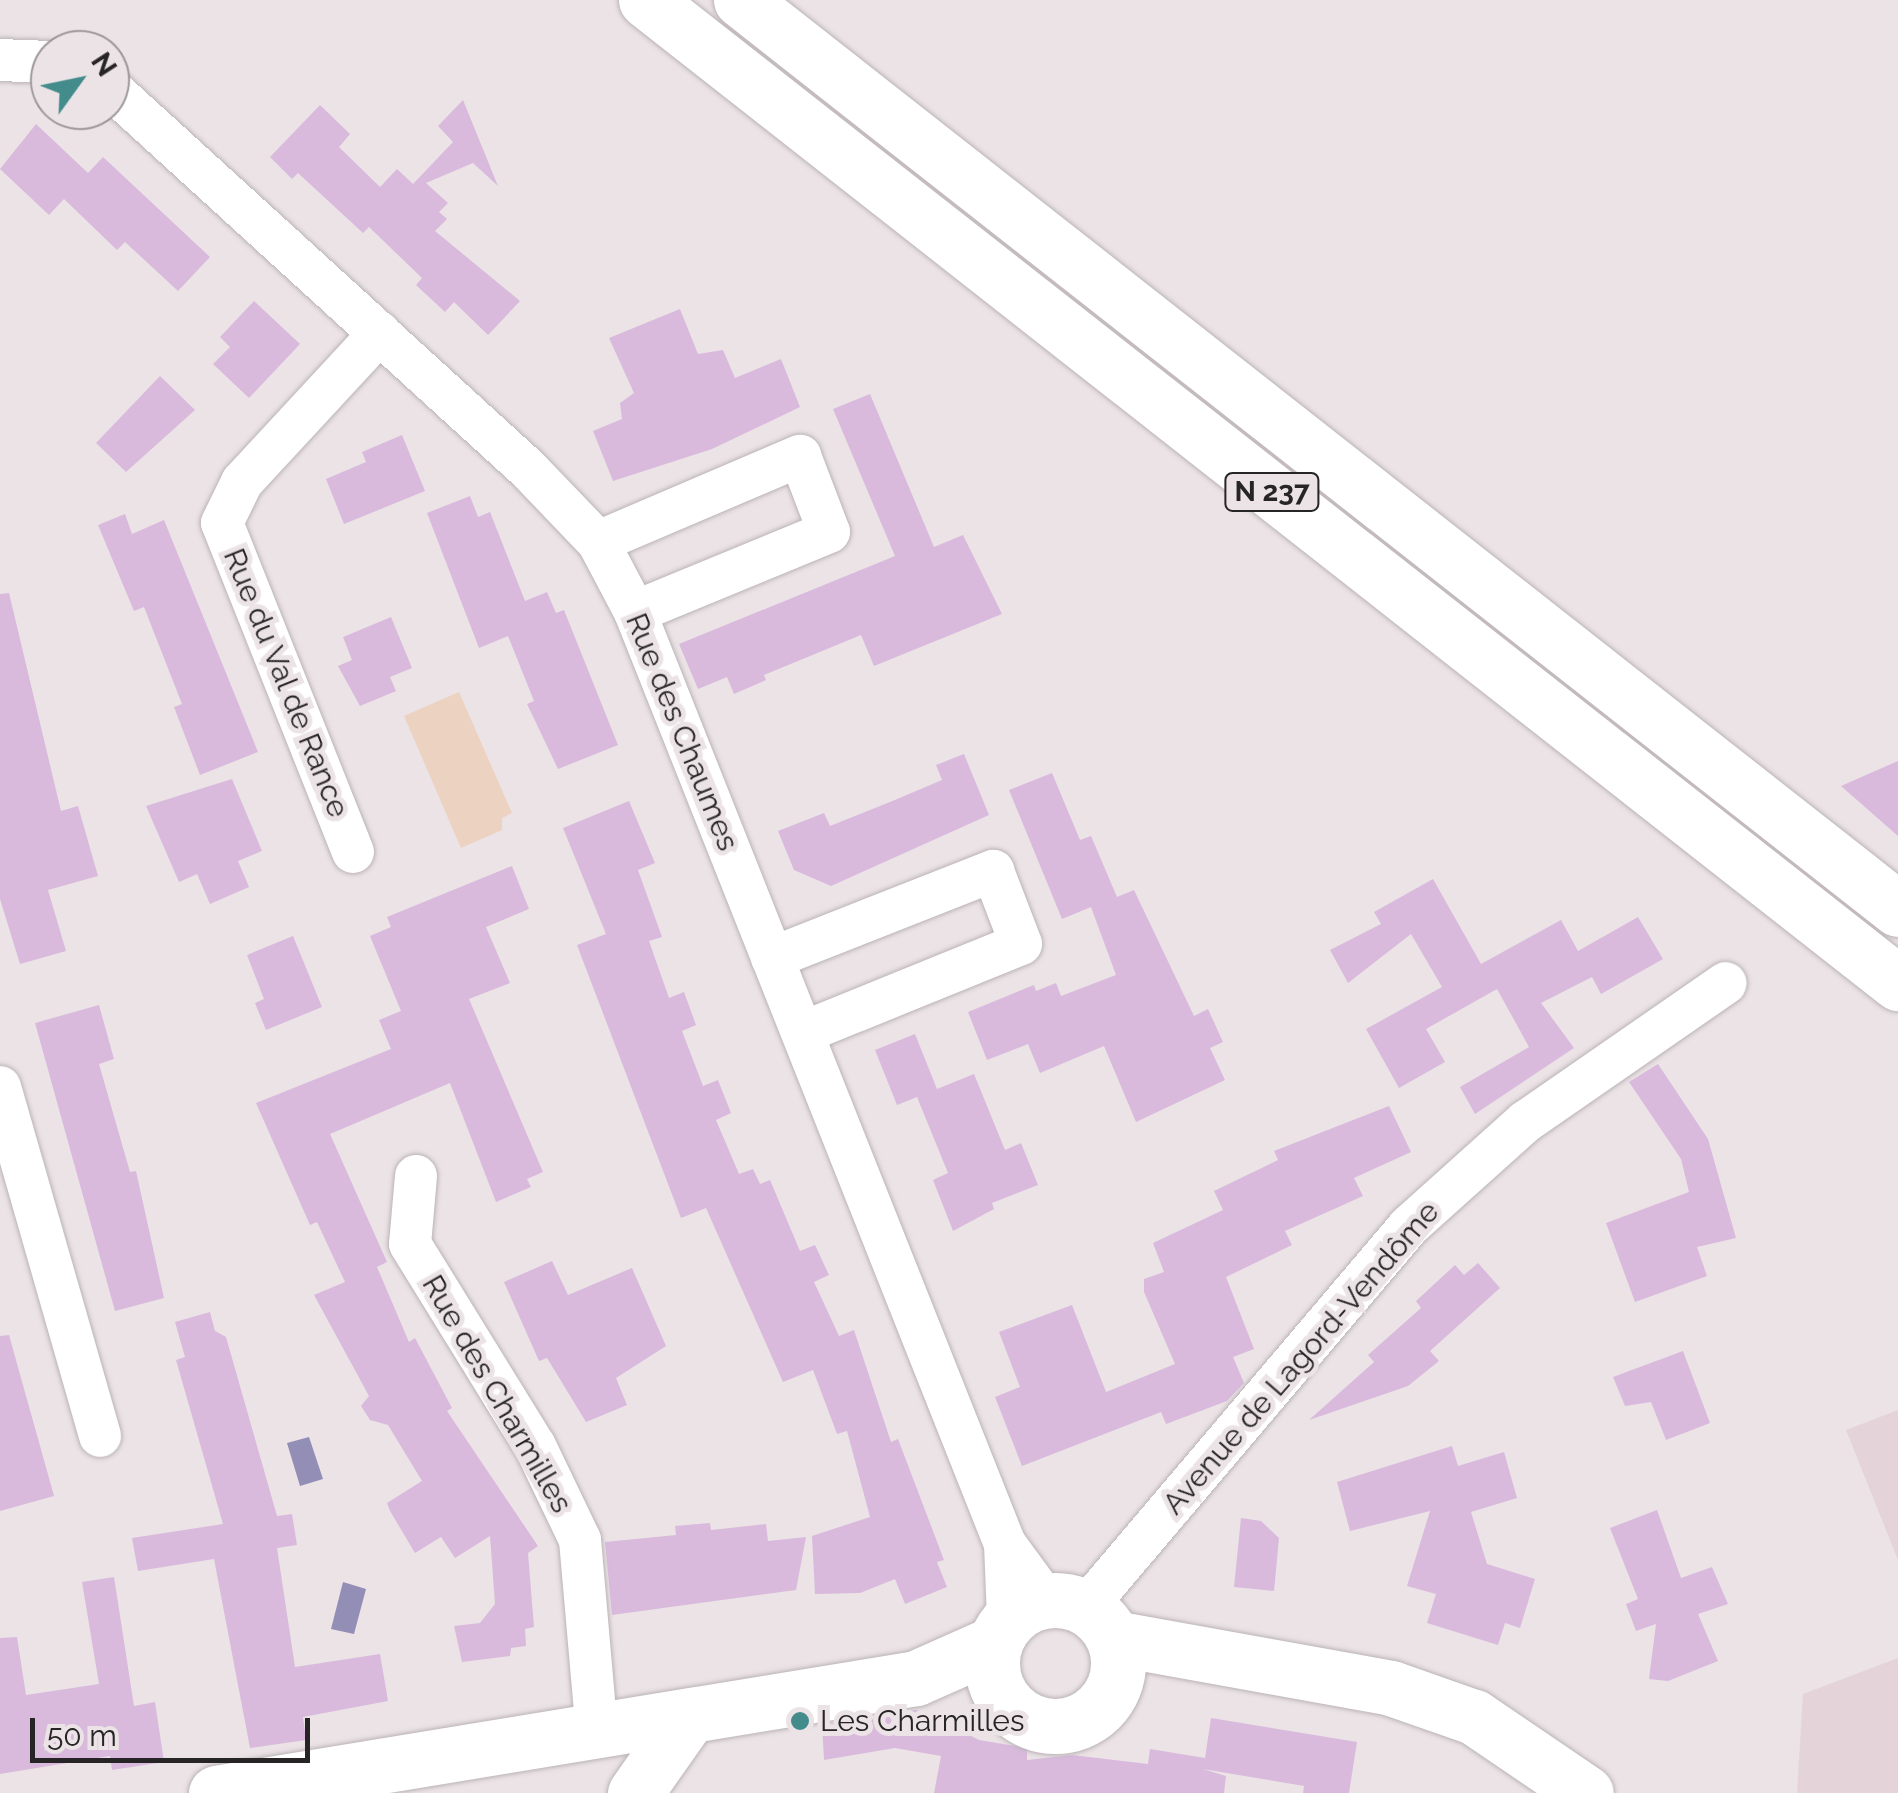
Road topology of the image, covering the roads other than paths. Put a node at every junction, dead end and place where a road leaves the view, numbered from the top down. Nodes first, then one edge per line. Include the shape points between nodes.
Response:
1 (646, 0) edge
2 (740, 0) edge
3 (0, 60) edge
4 (30, 61) edge
5 (130, 106) edge
6 (380, 333) junction
7 (598, 542) junction
8 (635, 612) junction
9 (354, 852) dead end
10 (1898, 909) edge
11 (772, 958) junction
12 (1726, 983) dead end
13 (1898, 983) edge
14 (802, 1034) junction
15 (0, 1087) edge
16 (416, 1176) dead end
17 (100, 1436) dead end
18 (1061, 1632) junction
19 (916, 1678) junction
20 (1001, 1696) junction
21 (687, 1719) junction
22 (597, 1733) junction
23 (216, 1793) edge
24 (613, 1793) edge
25 (635, 1793) edge
26 (1586, 1793) edge

1 - 13 main road, N 237
2 - 10 main road, N 237
3 - 4 street
5 - 6 street, Rue des Chaumes
6 - 7 street, Rue des Chaumes
6 - 9 street, Rue du Val de Rance via 242,482 222,523
7 - 8 street, Rue des Chaumes
7 - 8 street via 800,456 829,532
8 - 11 street, Rue des Chaumes
11 - 14 street, Rue des Chaumes
11 - 14 street via 993,871 1021,944
12 - 18 street, Avenue de Lagord-Vendôme via 1525,1122 1409,1226
14 - 18 street, Rue des Chaumes via 1004,1544
15 - 17 street
16 - 22 street, Rue des Charmilles via 410,1244 535,1446 580,1540
18 - 19 main road, Avenue de Lagord-Vendôme
18 - 20 main road
18 - 20 main road via 1098,1710 1062,1727 1024,1719
18 - 26 main road via 1227,1654 1391,1688 1474,1716
19 - 20 main road, Avenue de Lagord-Vendôme
19 - 21 main road, Avenue de Lagord-Vendôme
21 - 22 main road, Avenue de Lagord-Vendôme
21 - 25 main road
22 - 23 main road, Avenue de Lagord-Vendôme
22 - 24 main road

